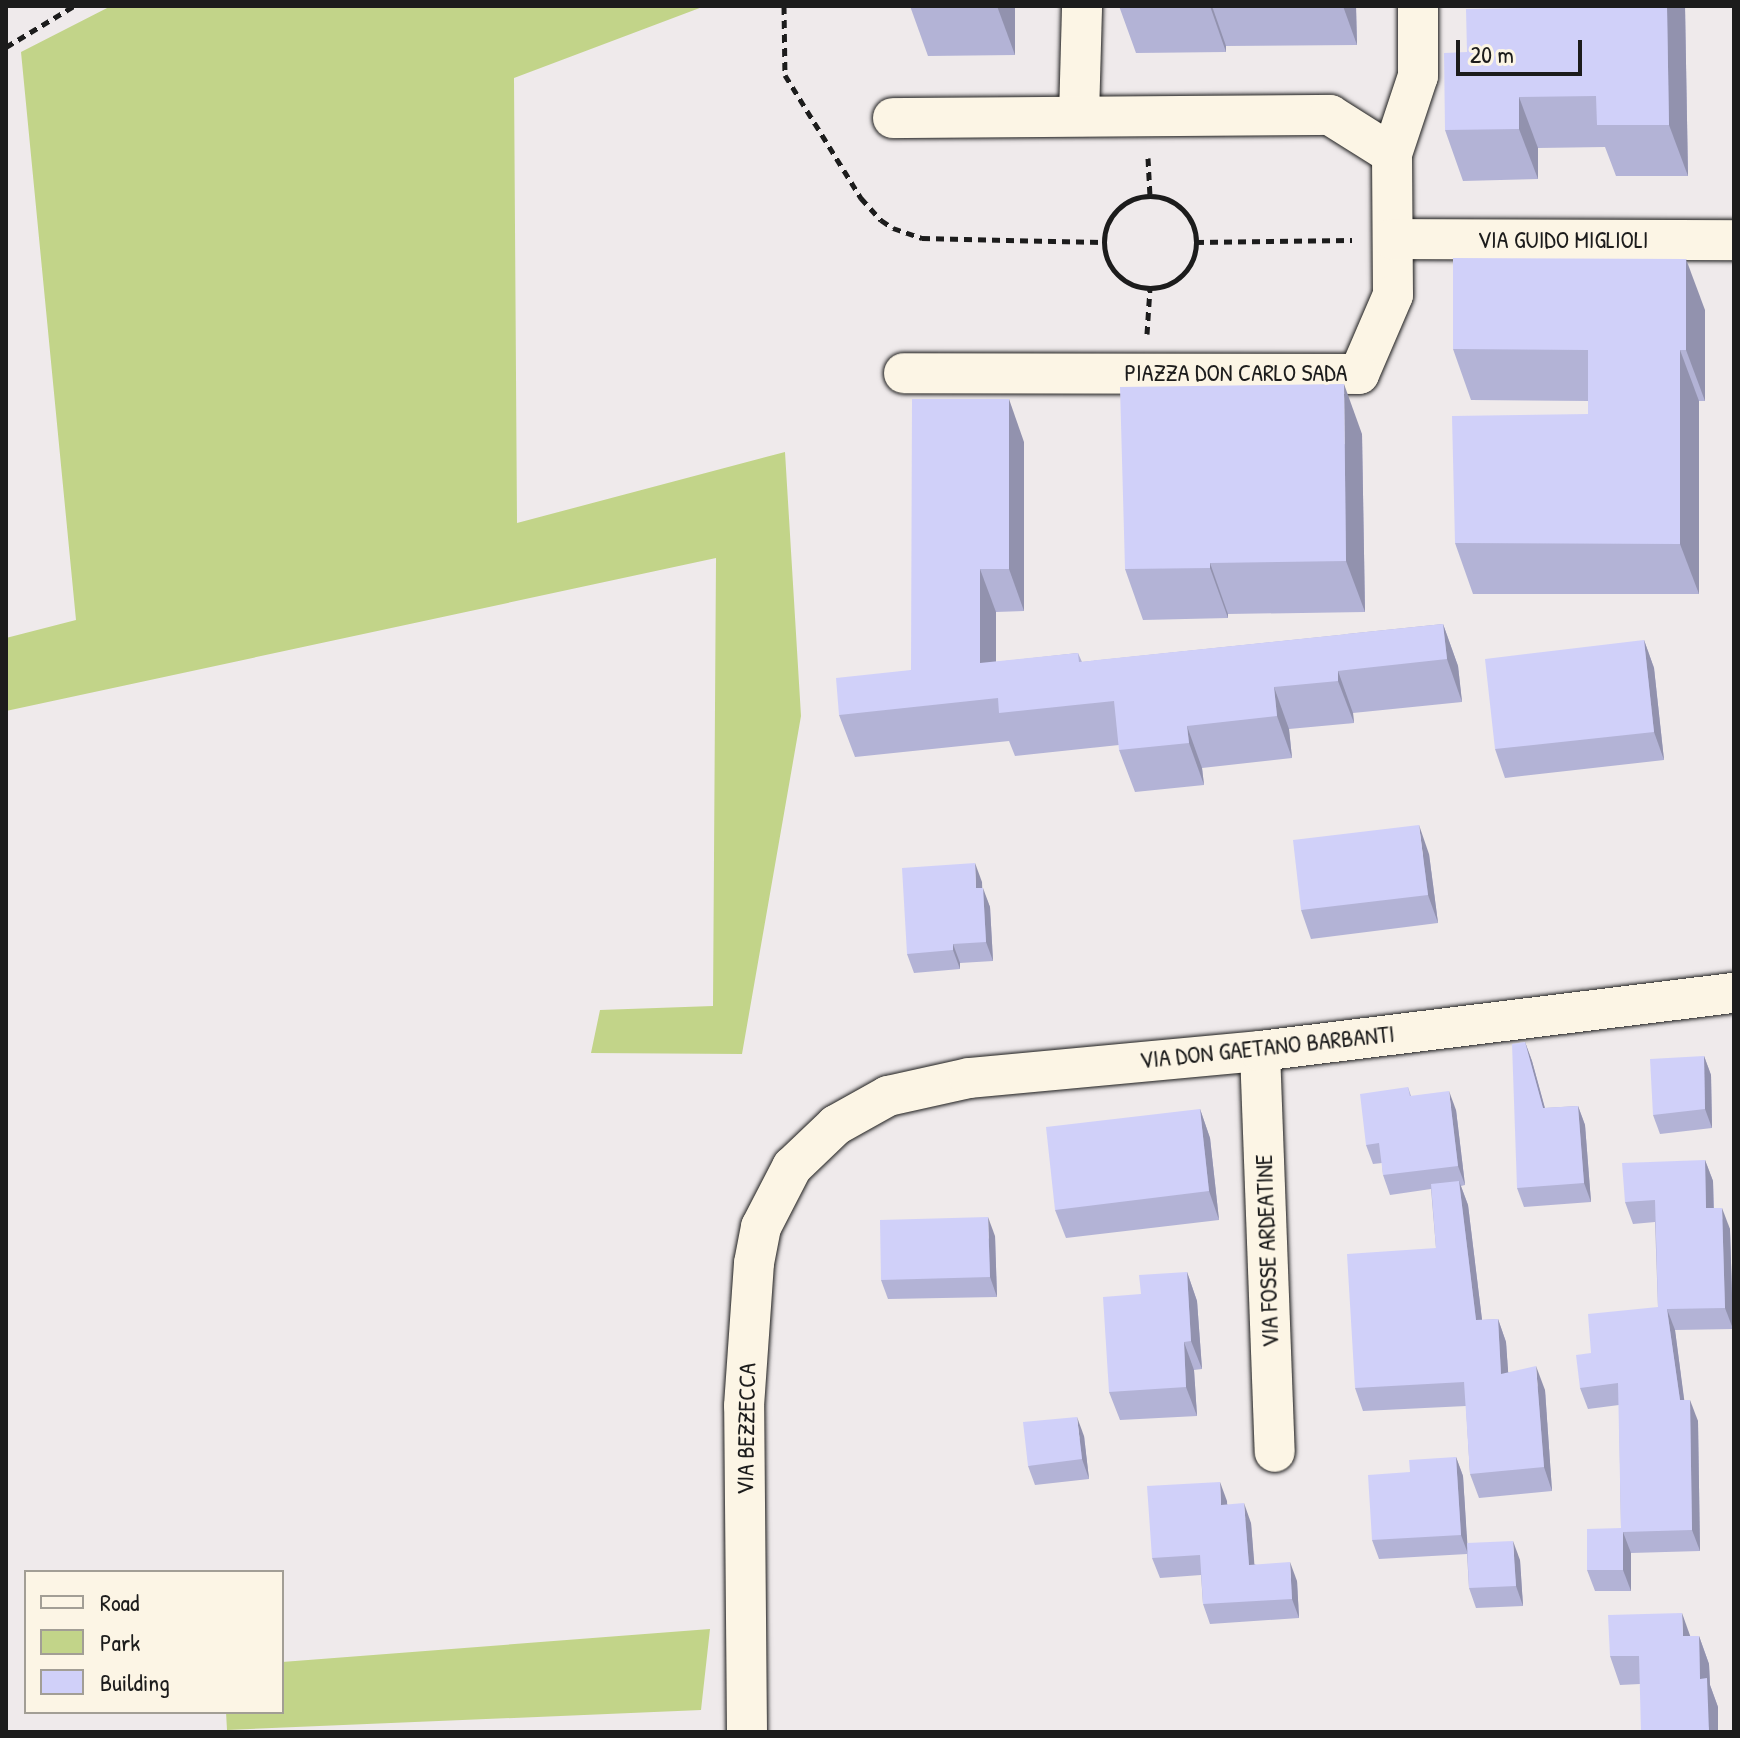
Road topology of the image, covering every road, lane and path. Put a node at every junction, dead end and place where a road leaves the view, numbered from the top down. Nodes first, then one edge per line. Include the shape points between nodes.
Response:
1 (74, 6) edge
2 (784, 6) edge
3 (1082, 6) edge
4 (1418, 6) edge
5 (6, 47) edge
6 (1079, 116) junction
7 (893, 118) dead end
8 (1392, 154) junction
9 (1393, 239) junction
10 (1734, 240) edge
11 (1103, 242) junction
12 (1196, 242) junction
13 (904, 373) dead end
14 (1734, 993) edge
15 (1260, 1051) junction
16 (814, 1144) joint
17 (1275, 1452) dead end
18 (747, 1732) edge

1 - 5 path
2 - 11 path via 785,75 861,198 881,220 922,238
3 - 6 street
4 - 8 street, PIAZZA DON CARLO SADA via 1418,76
6 - 7 street
6 - 8 street via 1330,115
8 - 9 street, PIAZZA DON CARLO SADA
9 - 10 street, VIA GUIDO MIGLIOLI
9 - 12 path
9 - 13 street, PIAZZA DON CARLO SADA via 1393,295 1359,374
11 - 12 path via 1118,275 1139,287 1163,287 1183,274
11 - 12 path via 1116,209 1137,197 1161,197 1182,209
14 - 15 street, VIA DON GAETANO BARBANTI
15 - 16 street, VIA DON GAETANO BARBANTI via 1026,1071 928,1086 861,1109
15 - 17 street, VIA FOSSE ARDEATINE
16 - 18 street, VIA BEZZECCA via 776,1195 761,1227 754,1263 744,1406

